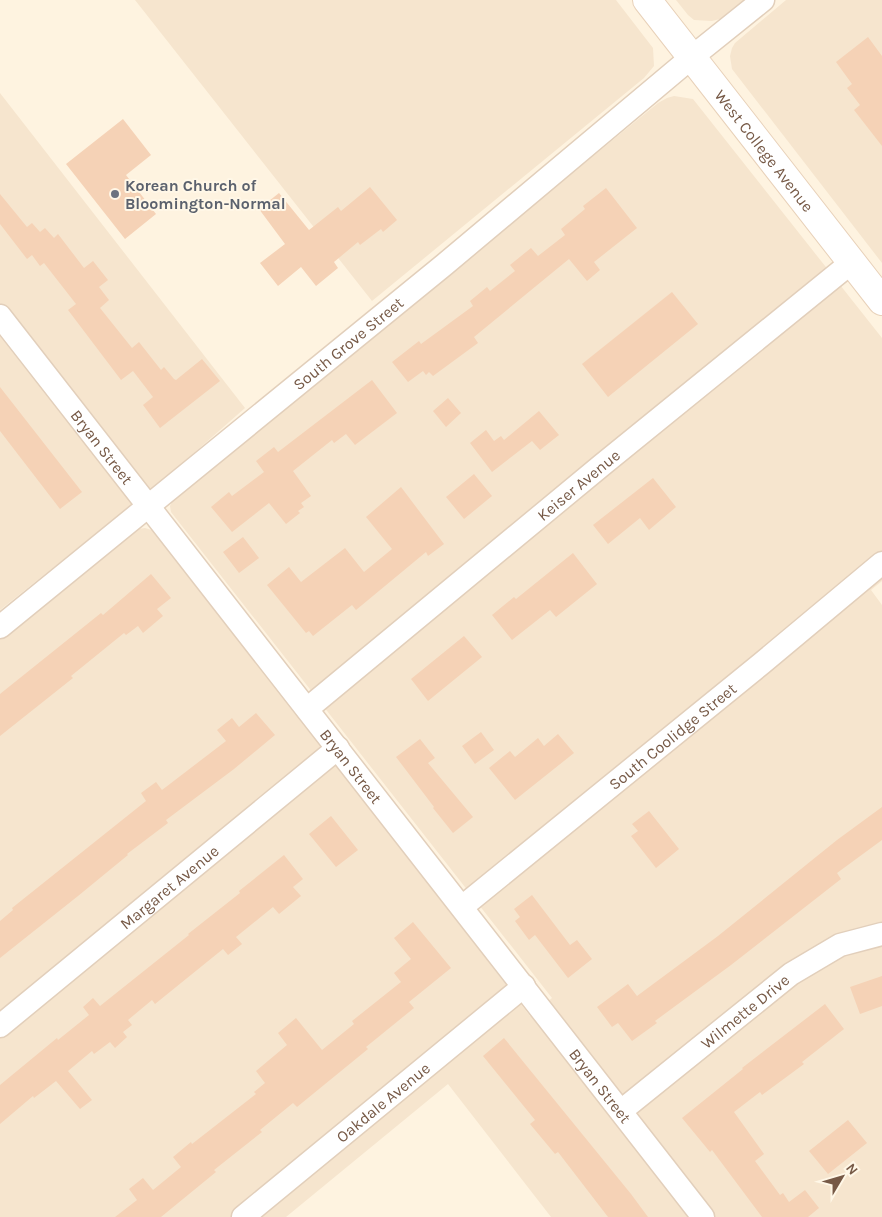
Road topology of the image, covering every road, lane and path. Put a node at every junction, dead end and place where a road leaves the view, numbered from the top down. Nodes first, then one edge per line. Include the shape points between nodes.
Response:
1 (647, 0) edge
2 (763, 0) edge
3 (692, 57) junction
4 (852, 262) junction
5 (882, 300) edge
6 (0, 316) edge
7 (148, 506) junction
8 (882, 563) edge
9 (0, 627) edge
10 (307, 708) junction
11 (338, 748) junction
12 (462, 907) junction
13 (882, 934) edge
14 (524, 986) junction
15 (0, 1026) edge
16 (621, 1111) junction
17 (243, 1217) edge
18 (703, 1217) edge

1 - 3 main road, West College Avenue
2 - 3 street, South Grove Street
3 - 4 main road, West College Avenue
3 - 7 street, South Grove Street via 444,265
4 - 5 main road, West College Avenue
4 - 10 street, Keiser Avenue
6 - 7 street, Bryan Street
7 - 9 street, South Grove Street
7 - 10 street, Bryan Street
8 - 12 street, South Coolidge Street
10 - 11 street, Bryan Street
11 - 12 street, Bryan Street
11 - 15 street, Margaret Avenue
12 - 14 street, Bryan Street
13 - 16 street, Wilmette Drive via 840,945 791,974
14 - 16 street, Bryan Street
14 - 17 street, Oakdale Avenue
16 - 18 street, Bryan Street

